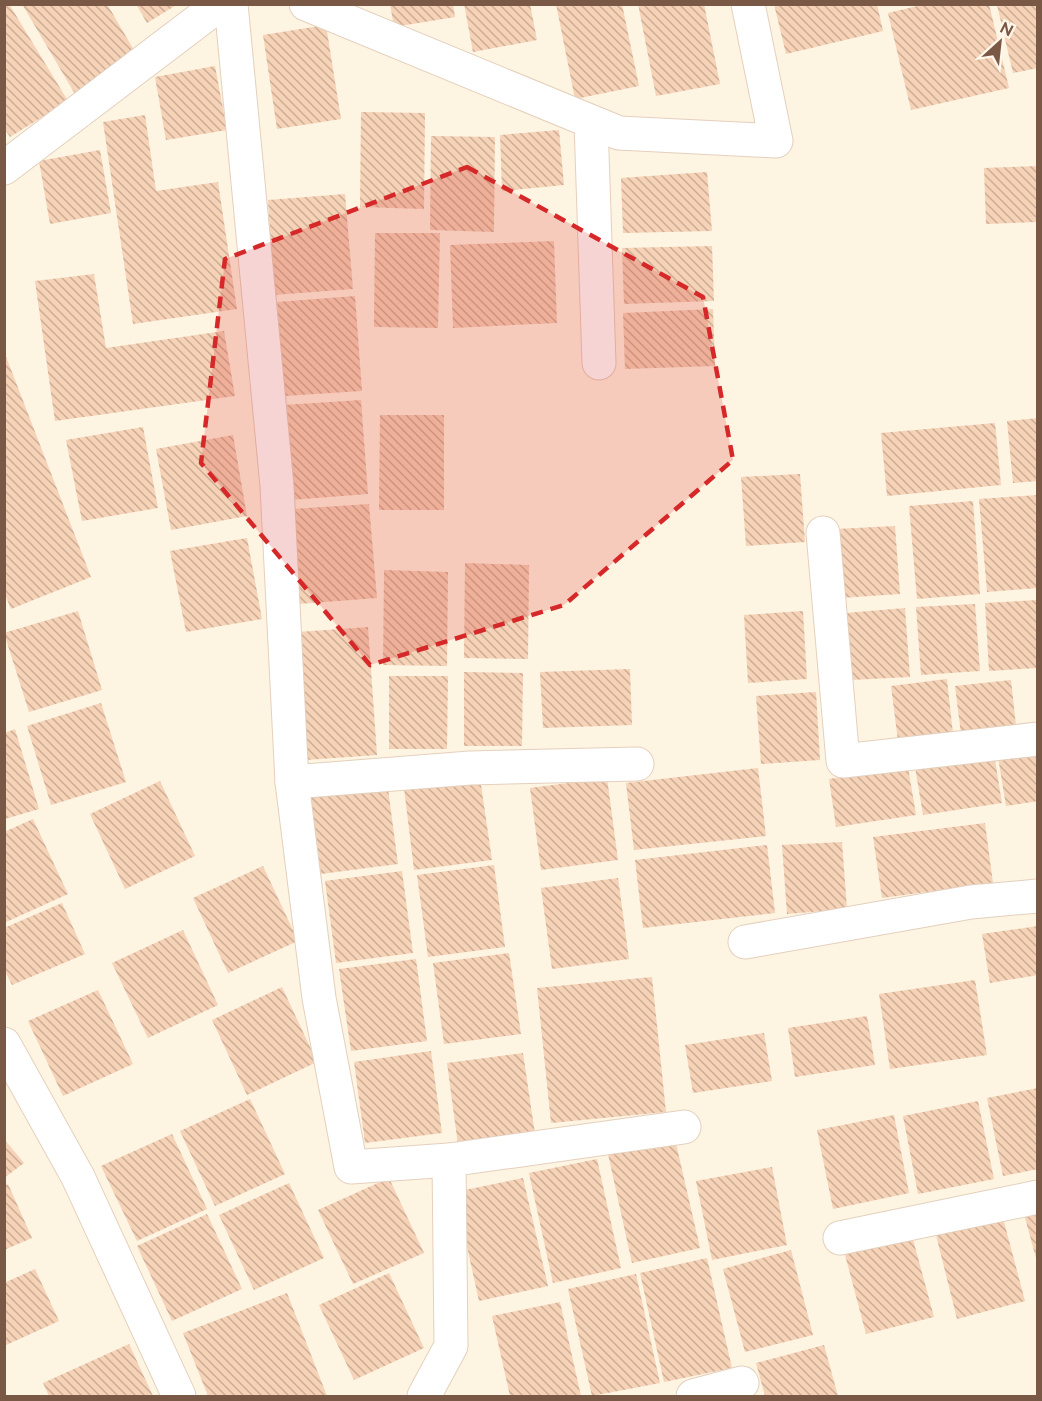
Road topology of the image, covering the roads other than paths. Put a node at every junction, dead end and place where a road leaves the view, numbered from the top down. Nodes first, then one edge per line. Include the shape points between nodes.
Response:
1 (220, 4) edge
2 (231, 4) edge
3 (306, 4) edge
4 (748, 4) edge
5 (591, 122) junction
6 (4, 168) edge
7 (599, 363) dead end
8 (823, 534) dead end
9 (1038, 739) edge
10 (638, 764) dead end
11 (292, 782) junction
12 (1038, 896) edge
13 (745, 942) dead end
14 (4, 1044) edge
15 (684, 1127) dead end
16 (449, 1160) junction
17 (1038, 1197) edge
18 (840, 1238) dead end
19 (742, 1383) dead end
20 (179, 1396) edge
21 (424, 1396) edge
22 (693, 1396) edge

1 - 6 street
2 - 11 street via 277,486
3 - 5 street
4 - 5 street via 776,141 619,133
5 - 7 street
8 - 9 street via 843,761
10 - 11 street via 470,768
11 - 16 street via 319,998 351,1167
12 - 13 street via 971,902
14 - 20 street via 78,1177
15 - 16 street
16 - 21 street via 451,1346
17 - 18 street
19 - 22 street

